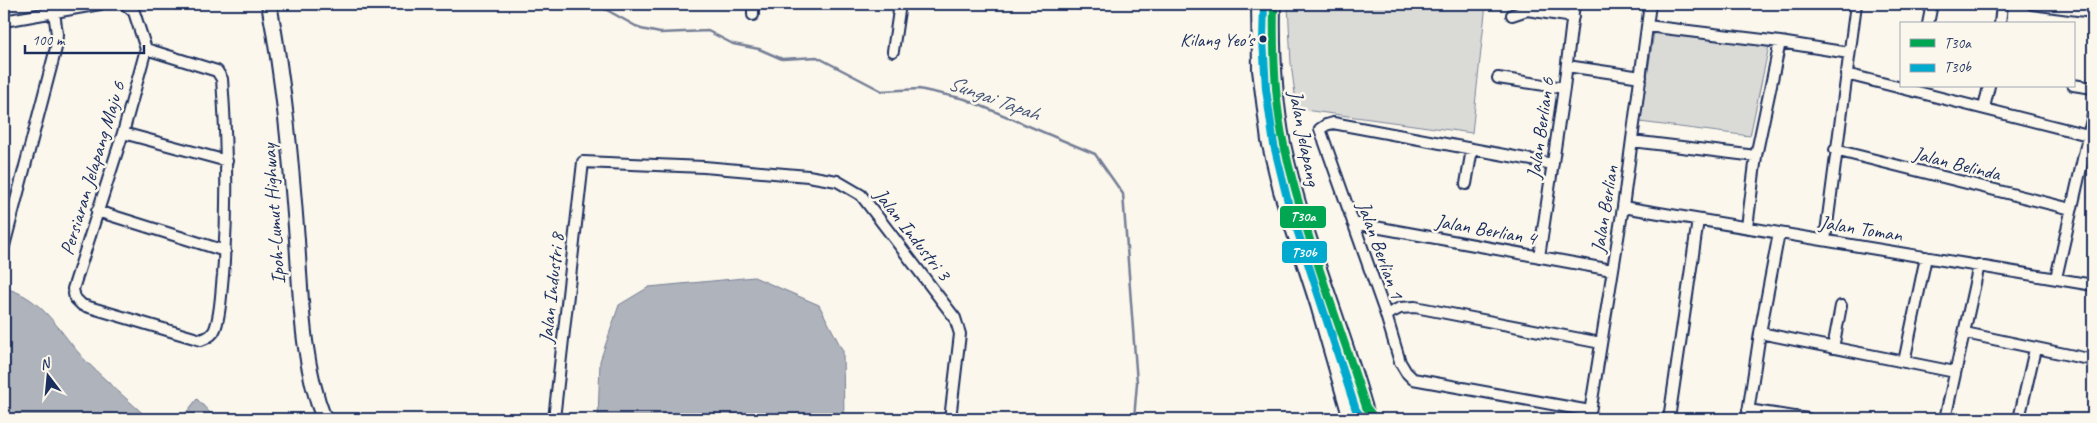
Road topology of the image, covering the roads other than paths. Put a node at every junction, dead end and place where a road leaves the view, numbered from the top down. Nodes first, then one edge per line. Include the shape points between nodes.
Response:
1 (100, 4) edge
2 (125, 4) edge
3 (269, 4) edge
4 (753, 4) edge
5 (900, 4) edge
6 (1258, 4) edge
7 (1274, 4) edge
8 (1574, 4) edge
9 (1650, 4) edge
10 (1856, 4) edge
11 (1932, 4) edge
12 (2002, 4) edge
13 (2032, 4) edge
14 (54, 12) junction
15 (2093, 12) edge
16 (754, 15) dead end
17 (1512, 15) dead end
18 (1573, 17) junction
19 (4, 21) edge
20 (1928, 22) edge
21 (2000, 22) edge
22 (1647, 26) junction
23 (1780, 42) junction
24 (146, 49) junction
25 (893, 51) dead end
26 (1849, 53) junction
27 (1567, 66) junction
28 (1846, 74) junction
29 (1641, 77) junction
30 (1498, 78) dead end
31 (1900, 85) edge
32 (2074, 85) edge
33 (1564, 88) junction
34 (1915, 88) edge
35 (1989, 88) edge
36 (2093, 88) edge
37 (1984, 108) junction
38 (2093, 115) edge
39 (123, 133) junction
40 (2088, 135) junction
41 (1632, 142) junction
42 (1472, 149) junction
43 (1835, 150) junction
44 (1756, 156) junction
45 (227, 161) junction
46 (583, 162) joint
47 (1553, 164) junction
48 (1466, 184) dead end
49 (1623, 208) junction
50 (2071, 210) junction
51 (97, 211) junction
52 (1698, 220) junction
53 (1353, 223) junction
54 (1747, 227) junction
55 (1779, 233) junction
56 (1825, 240) junction
57 (4, 246) edge
58 (225, 251) junction
59 (1539, 257) junction
60 (1926, 257) junction
61 (1979, 265) junction
62 (1612, 270) junction
63 (2056, 278) junction
64 (2093, 285) edge
65 (1841, 306) dead end
66 (1386, 315) junction
67 (1965, 333) junction
68 (1760, 334) junction
69 (1601, 343) junction
70 (1833, 348) junction
71 (2035, 349) junction
72 (2093, 360) edge
73 (1904, 362) junction
74 (1955, 372) junction
75 (1747, 414) edge
76 (1367, 415) edge
77 (1590, 415) edge
78 (324, 419) edge
79 (554, 419) edge
80 (950, 419) edge
81 (1350, 419) edge
82 (1375, 419) edge
83 (1669, 419) edge
84 (1808, 419) edge
85 (1945, 419) edge
86 (2019, 419) edge

1 - 14 street
2 - 24 street via 134,12
3 - 78 highway, Ipoh-Lumut Highway via 287,130 300,301 308,357
4 - 16 street
5 - 25 street
6 - 81 main road, Jalan Jelapang via 1259,70 1268,141 1280,191
7 - 76 main road, Jalan Jelapang via 1276,88 1284,143 1298,199
8 - 18 street, Jalan Berlian 6
9 - 22 street, Jalan Berlian
10 - 26 street
11 - 20 street
12 - 21 street
13 - 15 street
14 - 19 street
14 - 57 street via 56,48
17 - 18 street via 1527,10
18 - 27 street, Jalan Berlian 6
22 - 23 street
22 - 29 street, Jalan Berlian
23 - 26 street
23 - 44 street
24 - 39 street, Persiaran Jelapang Maju 6
24 - 45 street via 217,70 220,74
26 - 28 street
27 - 29 street
27 - 33 street, Jalan Berlian 6
28 - 31 street
28 - 43 street
29 - 41 street, Jalan Berlian
30 - 33 street
32 - 36 street
33 - 47 street, Jalan Berlian 6
34 - 37 street
35 - 37 street
37 - 40 street
38 - 40 street
39 - 45 street
39 - 51 street, Persiaran Jelapang Maju 6
40 - 50 street
41 - 44 street
41 - 49 street, Jalan Berlian
42 - 47 street
42 - 48 street
42 - 53 street, Jalan Berlian 1 via 1326,125 1320,129
43 - 50 street, Jalan Belinda
43 - 56 street
44 - 54 street
45 - 58 street
46 - 79 street, Jalan Industri 8
46 - 80 street, Jalan Industri 3 via 704,167 808,176 837,181 861,195 955,318 960,334
47 - 59 street, Jalan Berlian 6
49 - 52 street, Jalan Toman
49 - 62 street, Jalan Berlian
50 - 63 street
51 - 58 street
51 - 58 street, Persiaran Jelapang Maju 6 via 73,289 74,298 82,305 201,340 209,337 215,329 221,299
52 - 54 street, Jalan Toman
52 - 83 street
53 - 59 street, Jalan Berlian 4
53 - 66 street, Jalan Berlian 1
54 - 55 street, Jalan Toman
55 - 56 street, Jalan Toman
55 - 68 street
56 - 60 street, Jalan Toman
59 - 62 street, Jalan Berlian 4
60 - 61 street, Jalan Toman
60 - 73 street
61 - 63 street, Jalan Toman
61 - 67 street
62 - 69 street, Jalan Berlian
63 - 64 street, Jalan Toman
65 - 70 street
66 - 69 street via 1400,308 1414,307
66 - 77 street, Jalan Berlian 1 via 1400,362 1413,379
67 - 71 street
67 - 74 street
68 - 70 street
68 - 75 street
69 - 77 street, Jalan Berlian
70 - 73 street
71 - 72 street
71 - 86 street
73 - 74 street
74 - 85 street
75 - 84 street
76 - 82 street

